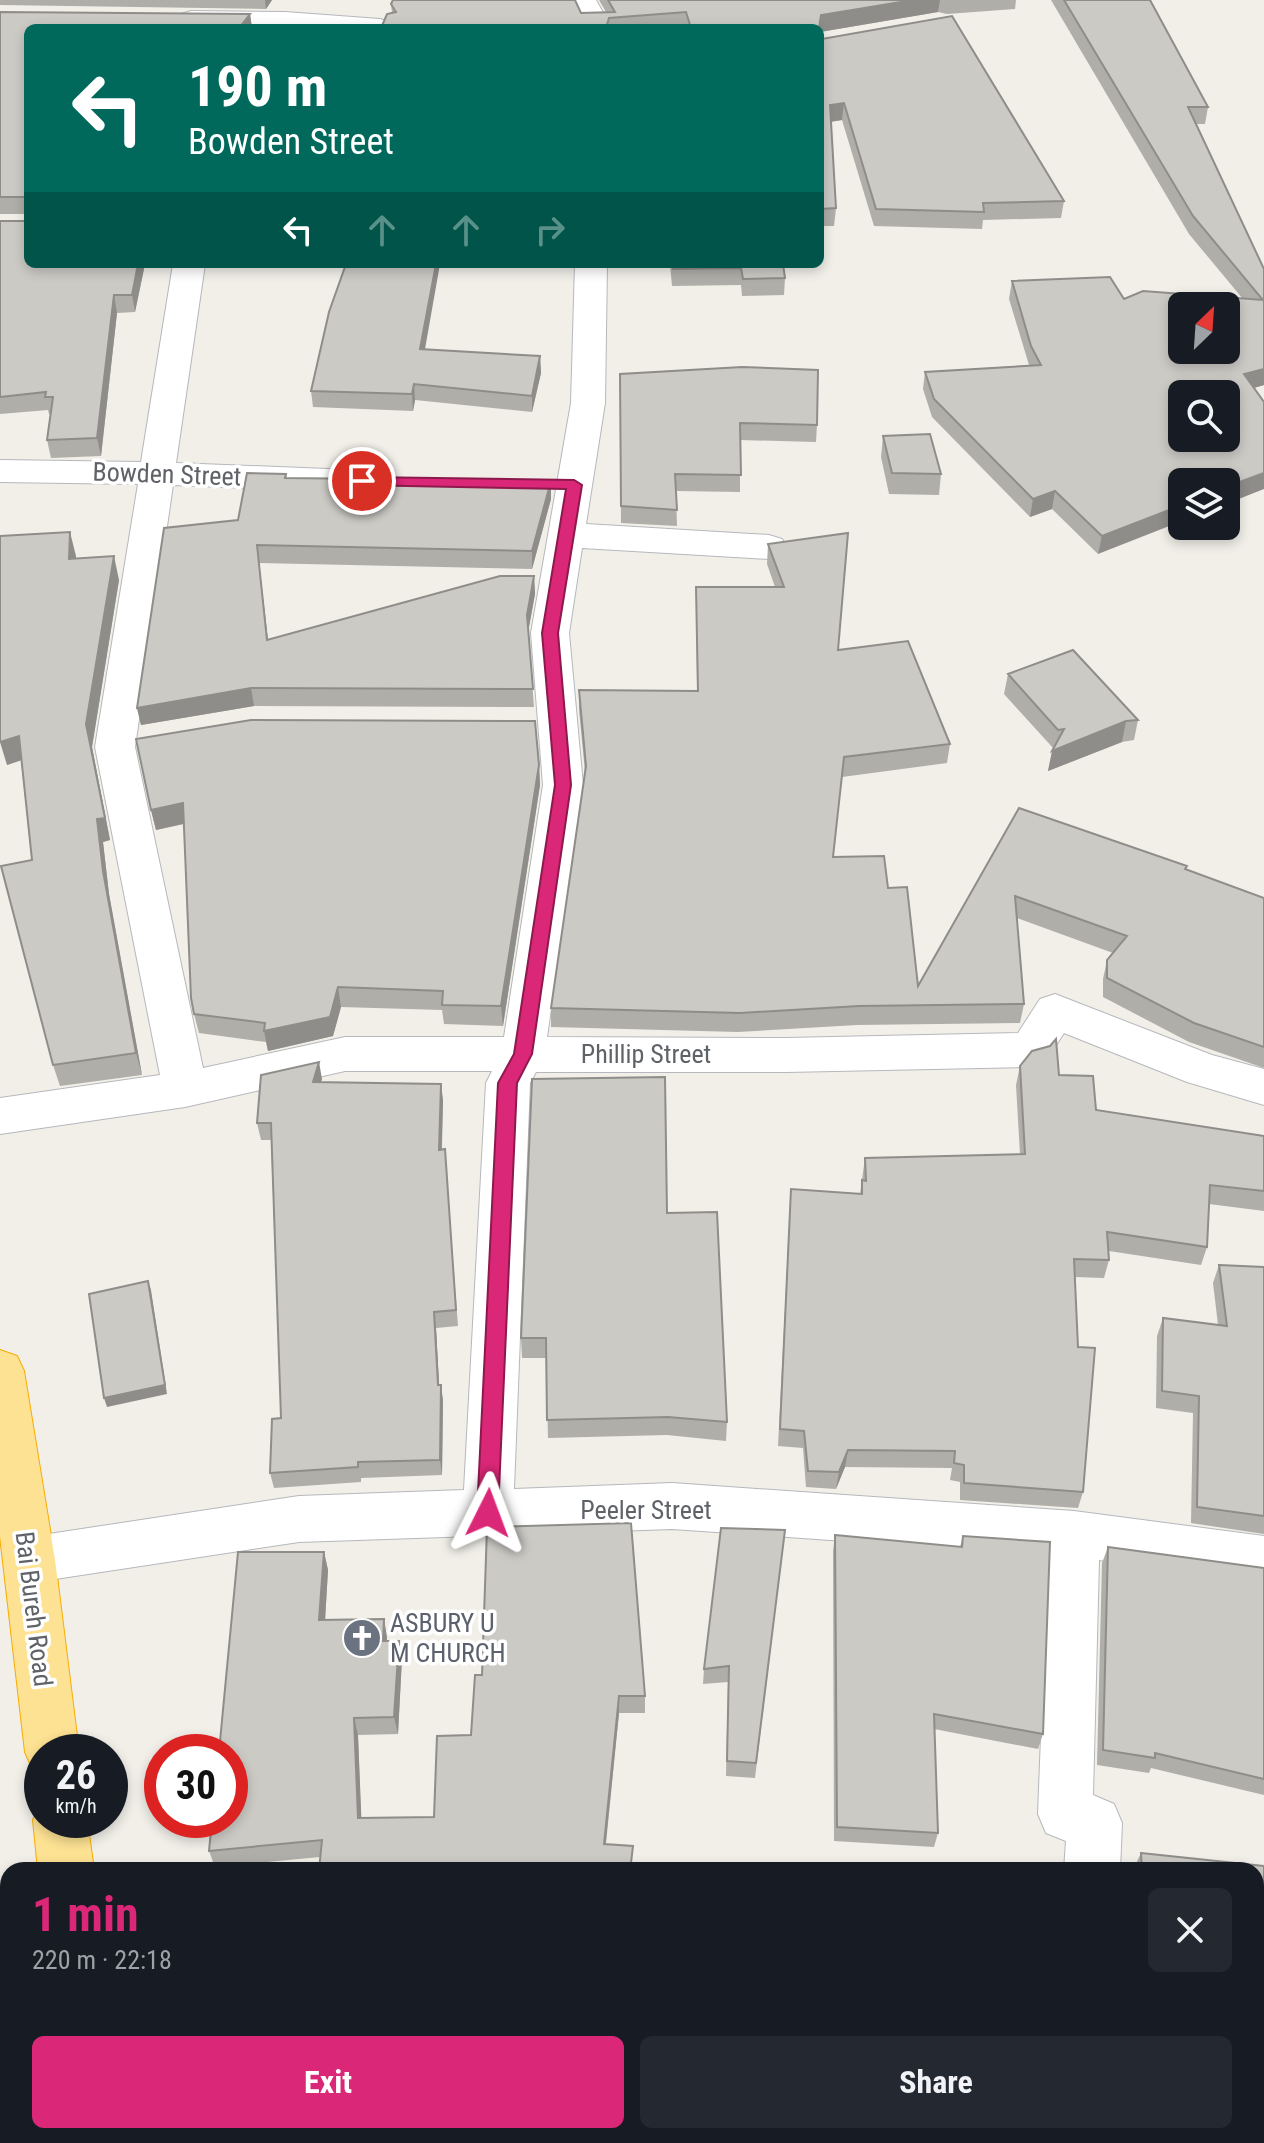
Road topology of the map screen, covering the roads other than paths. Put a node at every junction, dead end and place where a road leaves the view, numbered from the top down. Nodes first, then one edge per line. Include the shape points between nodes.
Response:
1 (582, 0) edge
2 (159, 19) edge
3 (326, 24) edge
4 (596, 24) edge
5 (188, 268) edge
6 (591, 268) edge
7 (0, 471) edge
8 (159, 473) junction
9 (388, 482) edge
10 (566, 535) junction
11 (769, 547) edge
12 (523, 1054) junction
13 (1264, 1087) edge
14 (185, 1089) junction
15 (0, 1116) edge
16 (0, 1371) edge
17 (488, 1513) junction
18 (1074, 1534) junction
19 (1264, 1559) edge
20 (29, 1560) junction
21 (50, 1734) edge
22 (62, 1838) edge
23 (65, 1862) edge
24 (1093, 1862) edge

1 - 4 street
2 - 3 street
5 - 8 street
6 - 10 street via 588,403 558,484
7 - 8 street, Bowden Street
8 - 9 street, Bowden Street
8 - 14 street via 131,745
10 - 11 street
10 - 12 street via 550,633 543,724 563,785
12 - 13 street, Phillip Street via 1030,1050 1055,1011 1203,1070
12 - 14 street, Phillip Street via 345,1054
12 - 17 street via 508,1083
14 - 15 street, Phillip Street
16 - 20 highway, Bai Bureh Road
17 - 18 street, Peeler Street via 672,1506
17 - 20 street, Peeler Street via 299,1519
18 - 19 street, Peeler Street
18 - 24 street via 1065,1814 1095,1823
20 - 21 highway, Bai Bureh Road
22 - 23 highway

